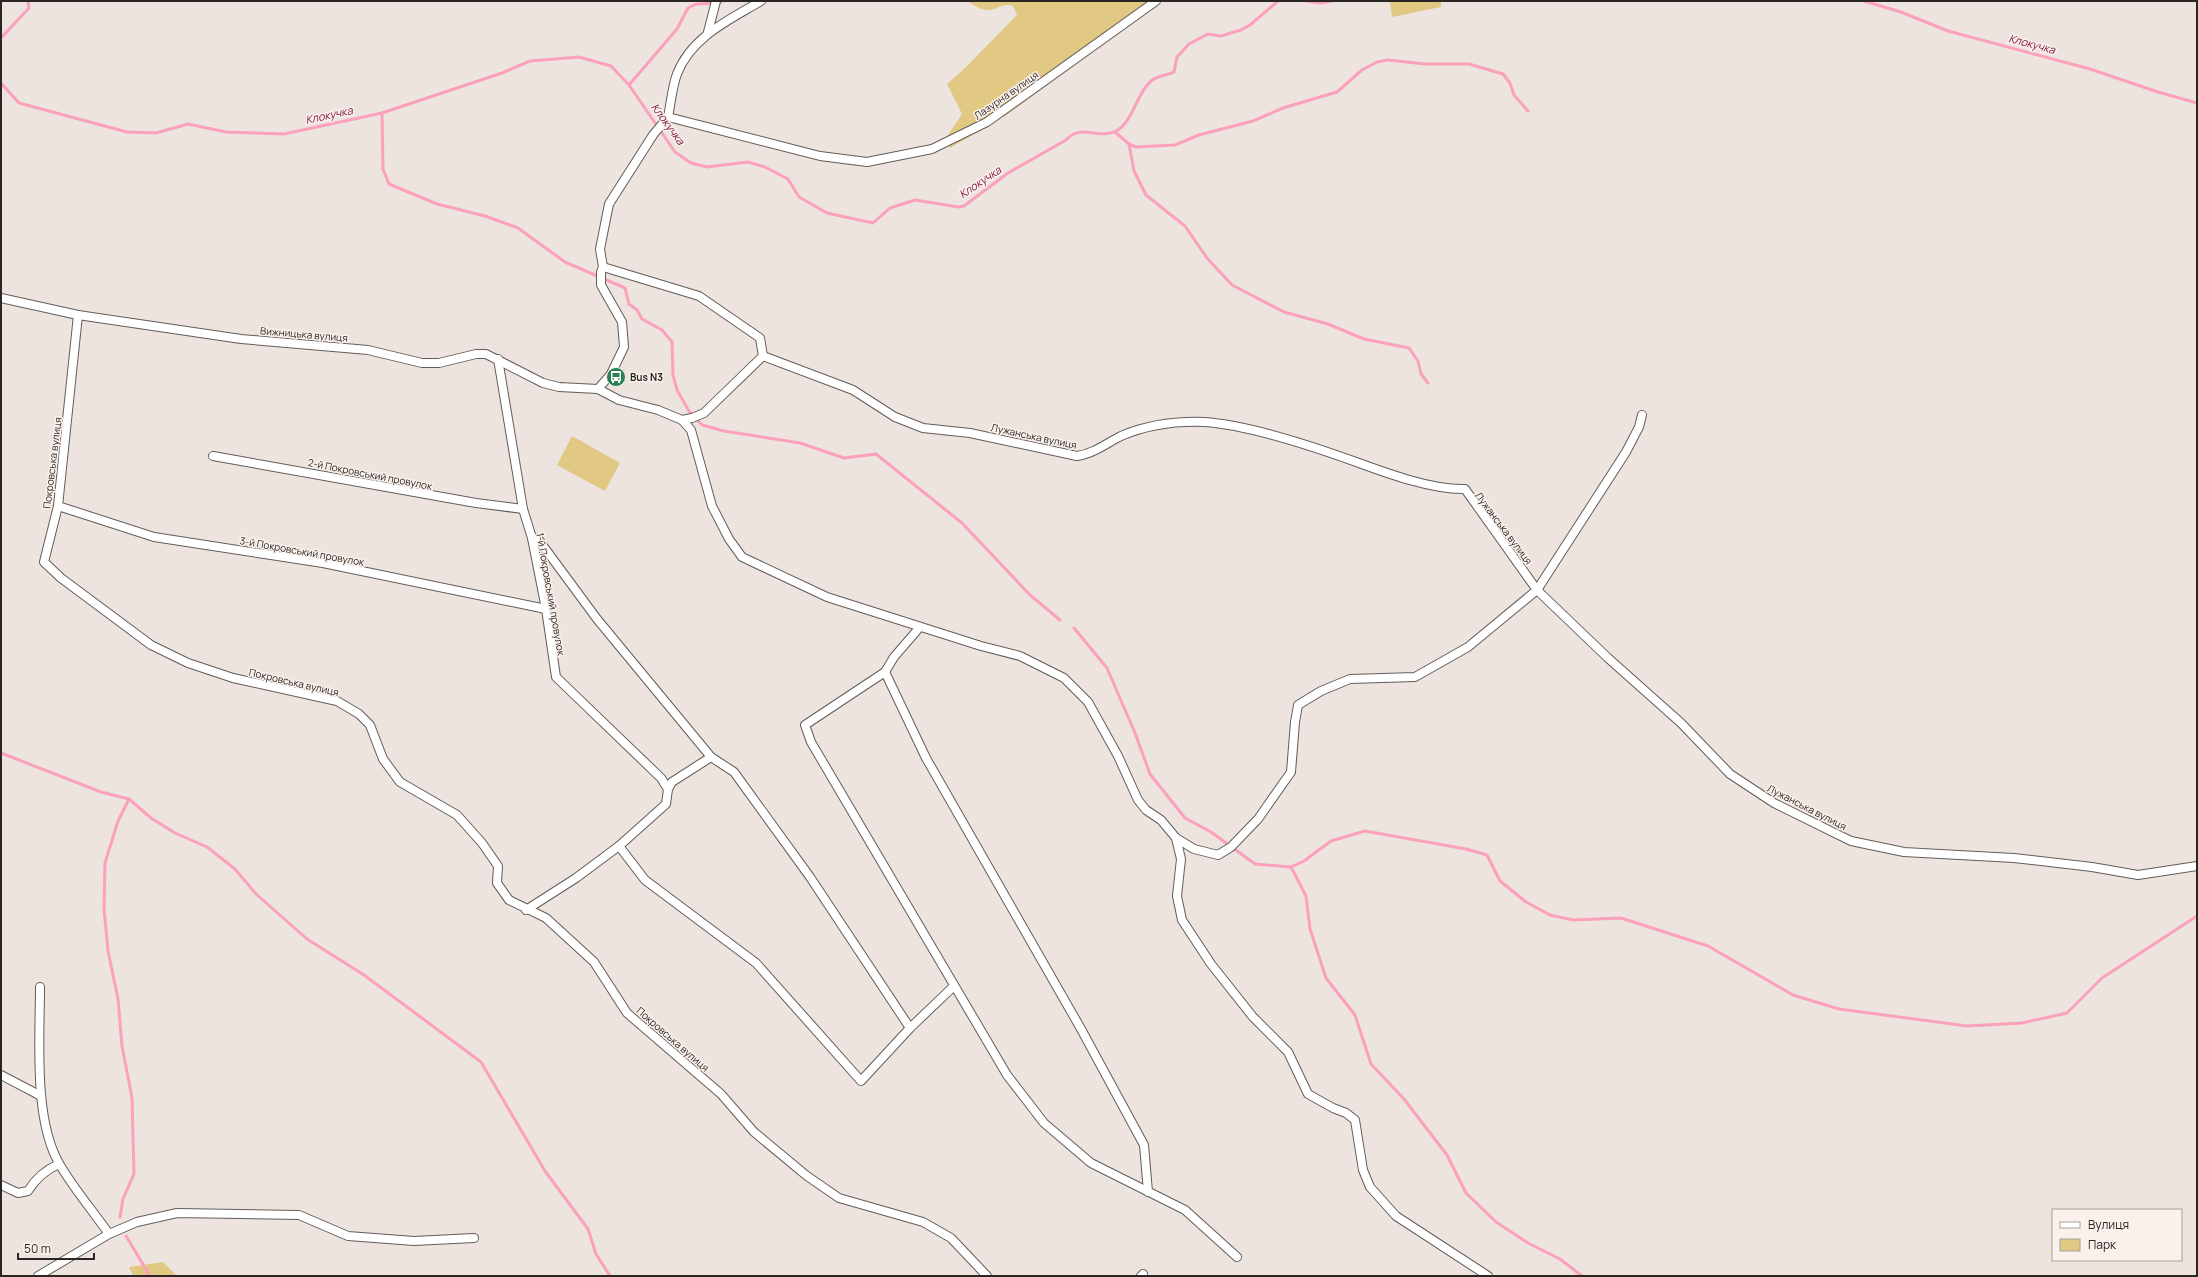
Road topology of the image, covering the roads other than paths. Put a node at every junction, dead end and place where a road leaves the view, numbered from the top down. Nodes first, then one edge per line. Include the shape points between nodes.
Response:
1 (761, 1) edge
2 (1152, 2) edge
3 (714, 4) edge
4 (708, 32) junction
5 (668, 117) junction
6 (602, 269) junction
7 (1, 298) edge
8 (78, 315) junction
9 (763, 356) junction
10 (498, 359) junction
11 (598, 389) junction
12 (1642, 415) dead end
13 (682, 420) junction
14 (213, 456) dead end
15 (58, 506) junction
16 (523, 508) junction
17 (532, 538) junction
18 (1537, 590) junction
19 (546, 609) junction
20 (920, 627) junction
21 (885, 672) junction
22 (711, 757) junction
23 (668, 789) junction
24 (1176, 838) junction
25 (619, 846) junction
26 (2197, 866) edge
27 (526, 910) junction
28 (954, 986) junction
29 (40, 987) dead end
30 (910, 1028) junction
31 (1, 1075) edge
32 (40, 1096) junction
33 (59, 1164) junction
34 (1, 1185) edge
35 (1148, 1192) junction
36 (109, 1234) junction
37 (474, 1238) dead end
38 (1237, 1257) dead end
39 (38, 1276) edge
40 (986, 1276) edge
41 (1488, 1276) edge

1 - 4 street
2 - 5 street, Лазурна вулиця via 992,120 958,138 918,153 867,162 820,156
3 - 4 street
4 - 5 street via 688,53 676,75
5 - 6 street via 652,135 609,204 600,249
6 - 9 street via 699,296 760,338
6 - 11 street via 601,285 622,322 624,347 611,374
7 - 8 street, Вижницька вулиця
8 - 10 street, Вижницька вулиця via 241,339 368,350 422,363 439,363 476,354 486,354
8 - 15 street, Покровська вулиця
9 - 13 street via 704,413
9 - 18 street, Лужанська вулиця via 853,390 894,417 923,428 970,433 1077,456 1150,427 1189,422 1224,424 1272,436 1400,477 1465,489
10 - 11 street, Вижницька вулиця via 543,383 559,388
10 - 16 street, 1-й Покровський провулок
11 - 13 street via 619,400 658,410
12 - 18 street via 1639,427 1626,452
13 - 20 street via 691,430 712,506 729,539 742,557 827,596
14 - 16 street, 2-й Покровський провулок via 476,503
15 - 19 street, 3-й Покровський провулок via 154,537 323,563
15 - 27 street, Покровська вулиця via 44,562 61,578 151,645 188,663 233,678 337,701 359,714 370,725 383,759 400,782 457,815 498,866 497,883 509,900
16 - 17 street, 1-й Покровський провулок
17 - 19 street, 1-й Покровський провулок
17 - 22 street via 538,539 597,619
18 - 24 street via 1468,647 1415,677 1350,679 1321,691 1298,705 1290,772 1258,818 1231,847 1218,855 1194,849
18 - 26 street, Лужанська вулиця via 1681,723 1730,774 1774,803 1851,841 1904,852 2021,859 2138,875
19 - 23 street, 1-й Покровський провулок via 556,677 661,778
20 - 21 street via 894,657
20 - 24 street via 1020,656 1064,678 1088,702 1118,756 1138,800 1146,810 1161,820
21 - 28 street via 805,725 811,742
21 - 35 street via 926,758 1081,1029 1144,1145
22 - 23 street via 672,782
22 - 30 street via 734,772 810,877
23 - 25 street via 666,804
24 - 41 street via 1182,859 1177,896 1182,920 1211,964 1254,1017 1288,1052 1308,1094 1355,1120 1363,1170 1370,1187 1396,1216
25 - 27 street
25 - 30 street via 645,880 756,963 861,1081
27 - 40 street, Покровська вулиця via 546,918 594,962 627,1013 721,1094 754,1132 807,1176 839,1198 923,1222 951,1238
28 - 30 street
28 - 35 street via 1007,1075 1044,1123 1091,1163
29 - 32 street
31 - 32 street
32 - 33 street via 47,1130
33 - 34 street via 46,1169 28,1191 18,1193
33 - 36 street
35 - 38 street via 1185,1210
36 - 37 street via 137,1222 177,1213 280,1213 299,1215 348,1236 414,1241
36 - 39 street

